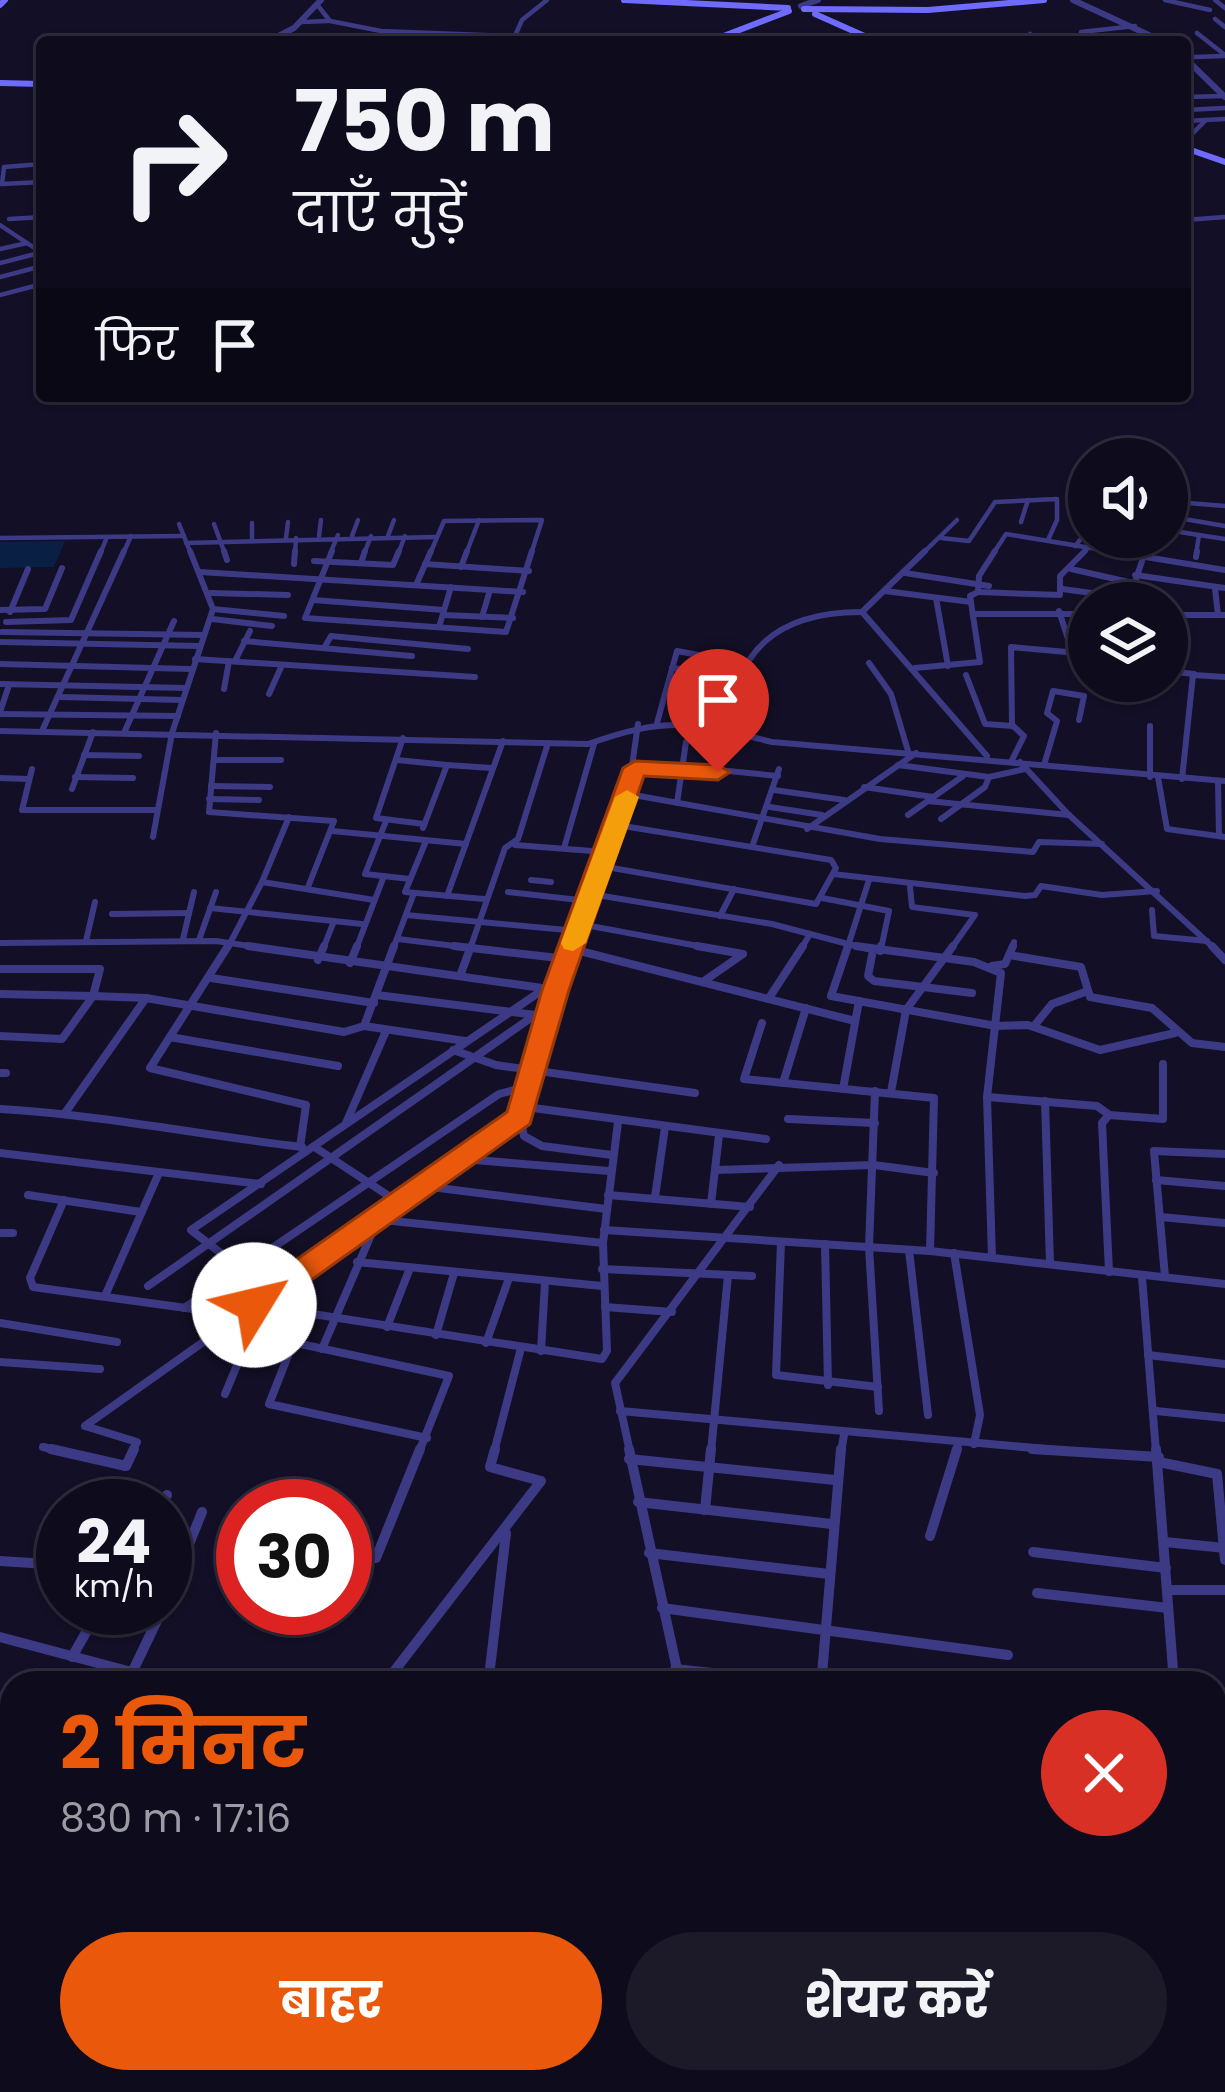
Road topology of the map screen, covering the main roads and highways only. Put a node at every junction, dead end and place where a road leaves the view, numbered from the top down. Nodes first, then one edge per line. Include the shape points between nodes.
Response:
1 (623, 0) edge
2 (666, 0) edge
3 (1024, 0) edge
4 (1044, 0) edge
5 (789, 8) junction
6 (803, 8) junction
7 (722, 36) edge
8 (865, 36) edge
9 (0, 83) edge
10 (36, 84) edge
11 (1191, 150) edge
12 (1225, 162) edge

1 - 5 main road
2 - 5 main road
3 - 6 main road
4 - 6 main road via 914,11
5 - 6 main road
5 - 7 main road
6 - 8 main road
9 - 10 main road
11 - 12 main road

